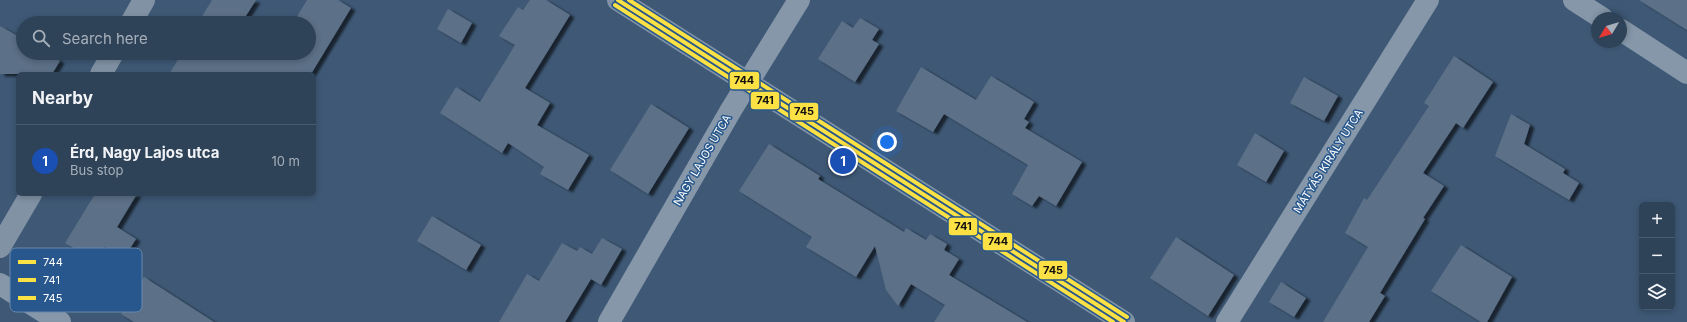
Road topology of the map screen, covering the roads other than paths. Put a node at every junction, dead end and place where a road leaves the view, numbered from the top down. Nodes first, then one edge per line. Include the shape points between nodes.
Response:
1 (144, 0) edge
2 (618, 0) edge
3 (799, 0) edge
4 (1428, 0) edge
5 (1574, 0) edge
6 (1593, 12) edge
7 (135, 16) edge
8 (1627, 34) edge
9 (109, 60) edge
10 (102, 72) edge
11 (1687, 73) edge
12 (748, 81) junction
13 (30, 196) edge
14 (0, 247) edge
15 (0, 284) edge
16 (10, 290) edge
17 (44, 312) edge
18 (60, 322) edge
19 (609, 322) edge
20 (1124, 322) edge
21 (1227, 322) edge

1 - 7 street
2 - 12 street
3 - 12 street, NAGY LAJOS UTCA
4 - 21 street, MÁTYÁS KIRÁLY UTCA
5 - 6 street
8 - 11 street
9 - 10 street
12 - 19 street, NAGY LAJOS UTCA
12 - 20 street
13 - 14 street
15 - 16 street
17 - 18 street

